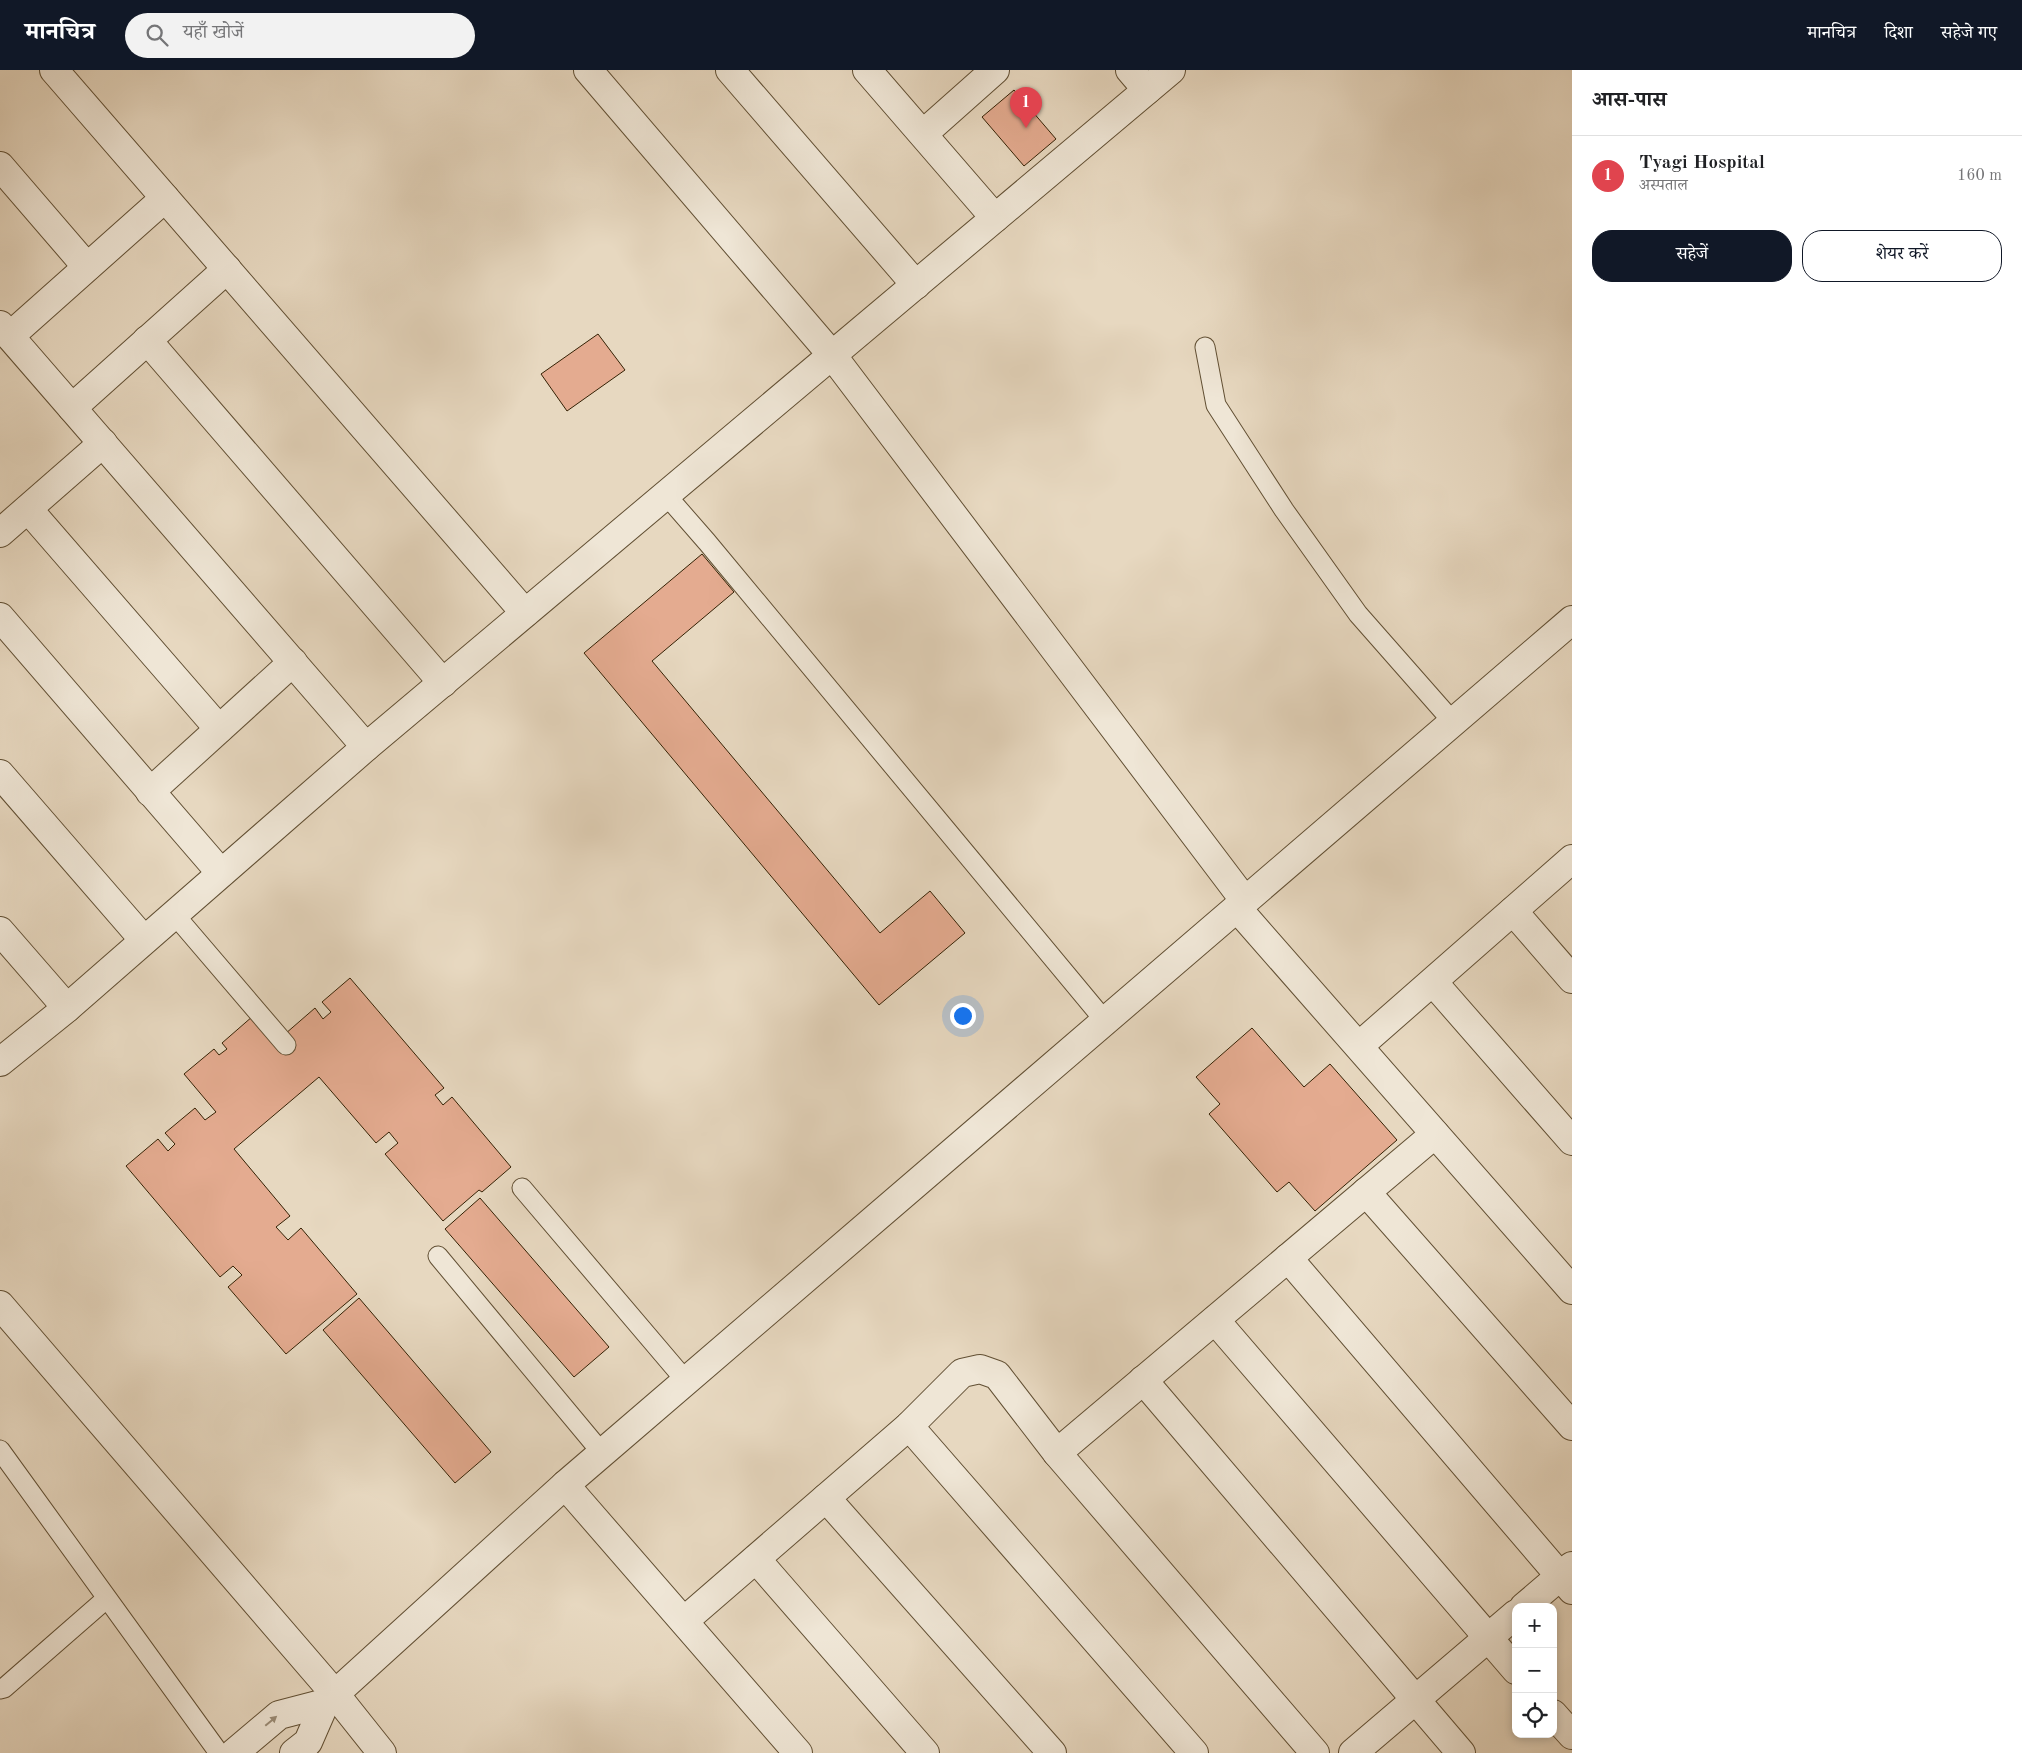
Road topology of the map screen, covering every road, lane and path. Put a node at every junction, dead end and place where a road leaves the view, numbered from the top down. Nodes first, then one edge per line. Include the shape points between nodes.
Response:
1 (54, 70) edge
2 (588, 70) edge
3 (730, 70) edge
4 (867, 70) edge
5 (995, 70) edge
6 (1171, 70) edge
7 (1139, 80) edge
8 (923, 134) junction
9 (0, 166) edge
10 (165, 198) junction
11 (995, 218) junction
12 (88, 267) junction
13 (227, 269) junction
14 (916, 285) junction
15 (5, 331) edge
16 (148, 340) junction
17 (1205, 348) dead end
18 (832, 355) junction
19 (72, 408) junction
20 (102, 443) junction
21 (666, 496) junction
22 (28, 508) junction
23 (0, 533) edge
24 (526, 613) junction
25 (0, 617) edge
26 (1572, 620) edge
27 (293, 662) junction
28 (443, 684) junction
29 (1453, 722) junction
30 (219, 729) junction
31 (366, 748) junction
32 (0, 774) edge
33 (150, 792) junction
34 (1572, 859) edge
35 (221, 873) junction
36 (1241, 904) junction
37 (1513, 911) junction
38 (174, 914) junction
39 (0, 931) edge
40 (144, 940) junction
41 (1572, 979) edge
42 (1432, 982) junction
43 (67, 1008) junction
44 (1105, 1021) junction
45 (286, 1045) dead end
46 (1359, 1046) junction
47 (0, 1062) edge
48 (1436, 1134) junction
49 (1572, 1141) edge
50 (522, 1188) dead end
51 (1366, 1192) junction
52 (438, 1256) dead end
53 (1288, 1258) junction
54 (1572, 1290) edge
55 (0, 1305) edge
56 (1215, 1320) junction
57 (1143, 1380) junction
58 (686, 1381) junction
59 (909, 1426) junction
60 (1572, 1426) edge
61 (0, 1450) edge
62 (602, 1453) junction
63 (1057, 1453) junction
64 (565, 1485) junction
65 (826, 1498) junction
66 (756, 1559) junction
67 (1568, 1577) edge
68 (106, 1599) junction
69 (1530, 1603) edge
70 (1512, 1617) edge
71 (684, 1621) junction
72 (1488, 1638) junction
73 (1512, 1665) edge
74 (0, 1690) edge
75 (330, 1698) junction
76 (1415, 1699) junction
77 (1557, 1718) edge
78 (1572, 1735) edge
79 (219, 1753) edge
80 (234, 1753) edge
81 (294, 1753) edge
82 (382, 1753) edge
83 (798, 1753) edge
84 (926, 1753) edge
85 (1052, 1753) edge
86 (1194, 1753) edge
87 (1315, 1753) edge
88 (1352, 1753) edge
89 (1461, 1753) edge

1 - 10 street
2 - 18 street
3 - 14 street
4 - 8 street
5 - 8 street
6 - 7 street
7 - 11 street
8 - 11 street
9 - 12 street
10 - 12 street
10 - 13 street
11 - 14 street
12 - 15 street
13 - 16 street
13 - 24 street
14 - 18 street
15 - 19 street
16 - 19 street
16 - 28 street
17 - 29 lane via 1216,405 1284,510 1358,614
18 - 21 street
18 - 36 street
19 - 20 street
20 - 22 street
20 - 27 street
21 - 24 street
21 - 44 lane
22 - 23 street
22 - 30 street
24 - 28 street
25 - 33 street
26 - 29 street
27 - 30 street
27 - 31 street
28 - 31 street
29 - 36 street
30 - 33 street
31 - 35 street
32 - 40 street
33 - 35 street
34 - 37 street
35 - 38 street
36 - 44 street
36 - 46 street
37 - 41 street
37 - 42 street
38 - 40 street
38 - 45 lane
39 - 43 street
40 - 43 street
42 - 46 street
42 - 49 street
43 - 47 street
44 - 58 street
46 - 48 street
48 - 51 street
48 - 54 street
50 - 58 lane
51 - 53 street
51 - 60 street
52 - 62 lane
53 - 56 street
53 - 67 street
55 - 75 street
56 - 57 street
56 - 72 street
57 - 63 street
57 - 76 street
58 - 62 street
59 - 63 street via 962,1373 980,1369 997,1376
59 - 65 street
59 - 86 street
61 - 68 lane
62 - 64 street
63 - 87 street
64 - 71 street
64 - 75 street
65 - 66 street
65 - 85 street
66 - 71 street
66 - 84 street
67 - 69 street
68 - 74 lane
68 - 79 lane
70 - 72 street
71 - 83 street
72 - 73 street
72 - 76 street
80 -> 75 street via 279,1715
75 - 81 street via 308,1742
75 - 82 street
76 - 88 street
76 - 89 street
77 - 78 street

